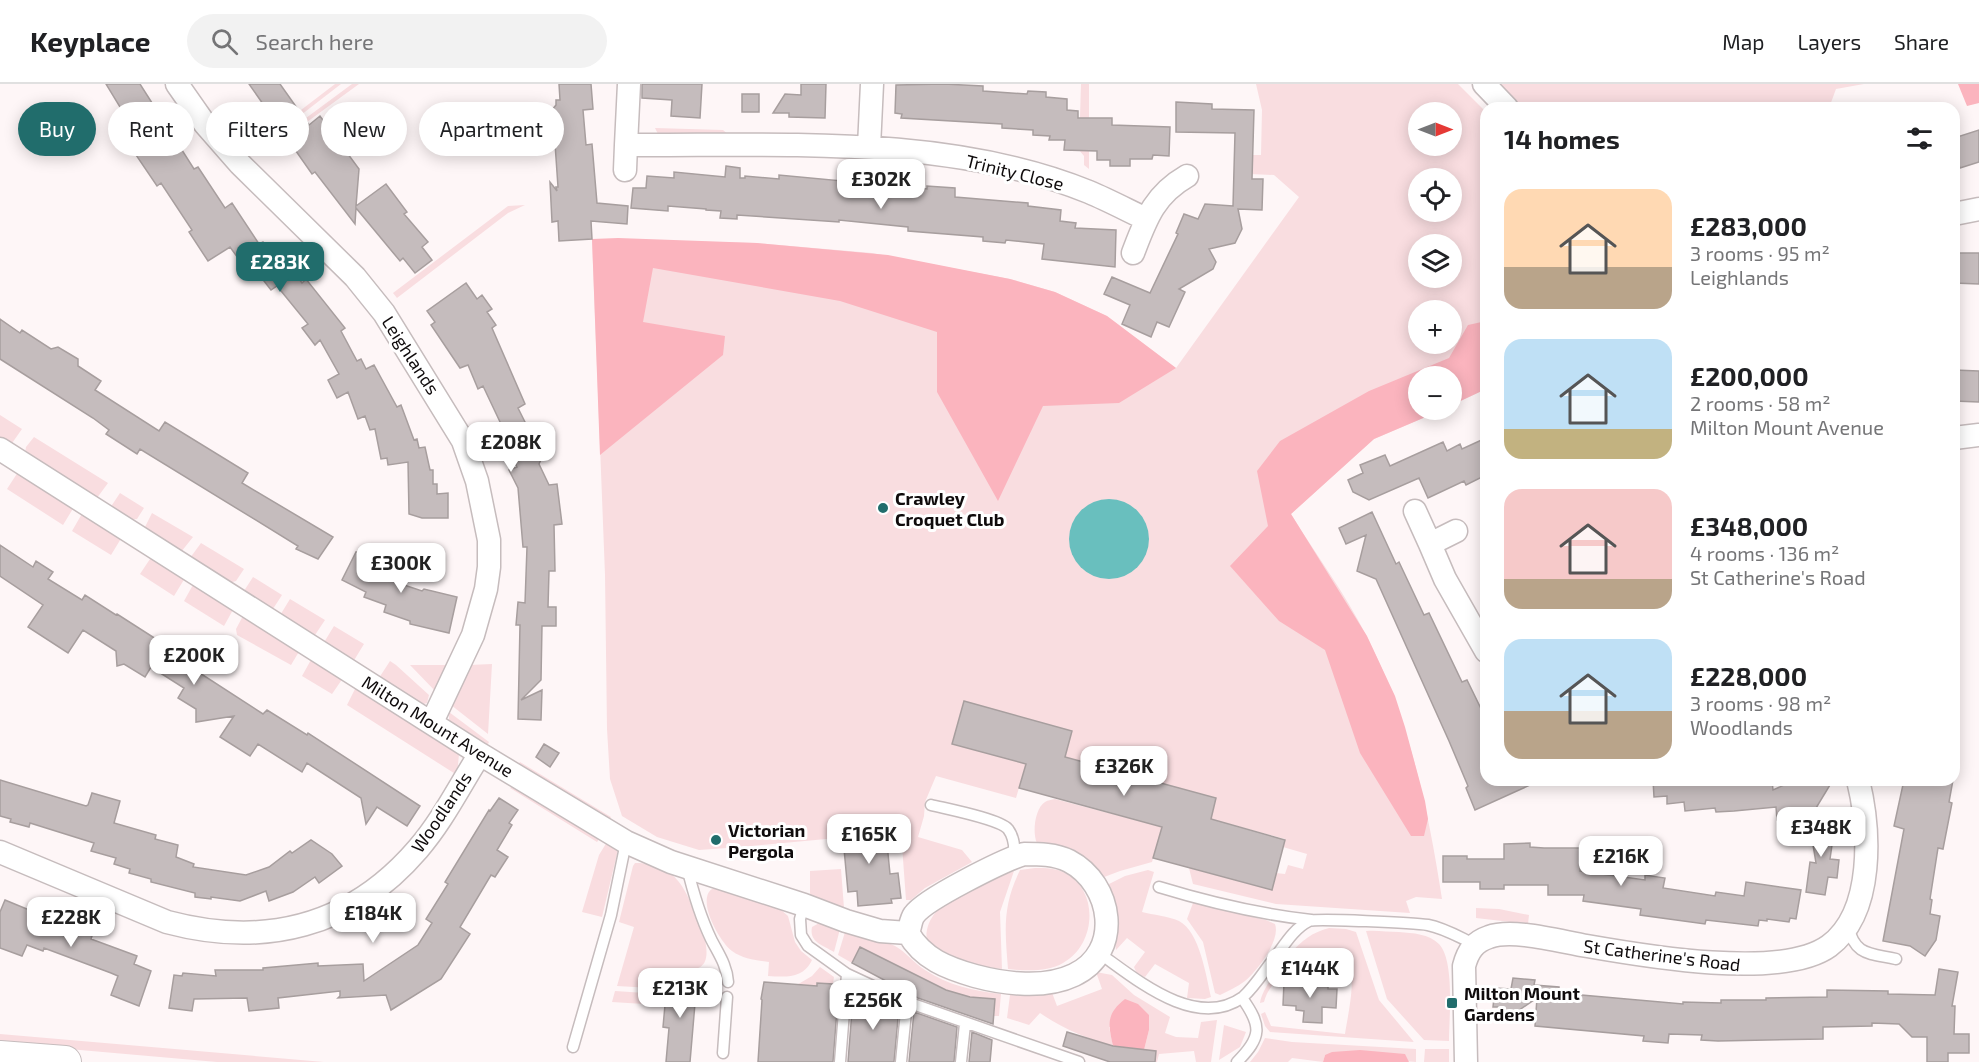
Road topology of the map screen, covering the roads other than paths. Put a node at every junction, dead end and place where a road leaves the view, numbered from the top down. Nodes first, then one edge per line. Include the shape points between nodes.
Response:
1 (177, 84) edge
2 (629, 84) edge
3 (872, 84) edge
4 (1484, 84) edge
5 (1501, 102) edge
6 (626, 145) junction
7 (869, 147) junction
8 (626, 170) dead end
9 (1187, 176) dead end
10 (1979, 209) edge
11 (1960, 213) edge
12 (1146, 219) junction
13 (1133, 253) dead end
14 (1979, 435) edge
15 (1960, 437) edge
16 (0, 449) edge
17 (1415, 511) dead end
18 (1456, 531) dead end
19 (1430, 544) junction
20 (1480, 641) edge
21 (432, 722) junction
22 (480, 754) junction
23 (1860, 786) edge
24 (931, 805) dead end
25 (626, 842) junction
26 (0, 852) edge
27 (1014, 857) junction
28 (687, 867) junction
29 (1159, 887) dead end
30 (804, 905) junction
31 (1311, 920) junction
32 (1848, 926) junction
33 (908, 933) junction
34 (1474, 944) junction
35 (1099, 953) junction
36 (1896, 959) dead end
37 (847, 974) junction
38 (728, 982) dead end
39 (727, 997) dead end
40 (1242, 998) junction
41 (907, 1002) junction
42 (965, 1024) junction
43 (573, 1047) dead end
44 (723, 1053) dead end
45 (0, 1057) edge
46 (65, 1062) edge
47 (840, 1062) edge
48 (901, 1062) edge
49 (961, 1062) edge
50 (1078, 1062) edge
51 (1237, 1062) edge
52 (1466, 1062) edge

1 - 21 street, Leighlands via 240,164 355,277 384,313 463,441 477,481 489,540 486,589 473,635
2 - 6 street
3 - 7 street
4 - 5 street
6 - 7 street, Trinity Close
6 - 8 street
7 - 12 street, Trinity Close via 944,155 1013,169 1088,191
9 - 12 street via 1164,192
10 - 11 street
12 - 13 street
14 - 15 street
16 - 21 street, Milton Mount Avenue
17 - 19 street
18 - 19 street
19 - 20 street
21 - 22 street, Milton Mount Avenue
22 - 25 street, Milton Mount Avenue
22 - 26 street, Woodlands via 437,824 393,876 337,912 277,931 219,932 167,922
23 - 32 street, St Catherine's Road via 1867,847 1863,890
24 - 27 lane via 1007,828
25 - 28 street, Milton Mount Avenue
25 - 43 lane via 611,915
27 - 33 street via 932,901 913,915
27 - 35 street via 1046,855 1067,860 1083,871 1104,900 1106,936
28 - 30 street, Milton Mount Avenue
28 - 38 lane via 711,939 723,958
29 - 31 lane
30 - 33 street, Milton Mount Avenue via 880,931
30 - 37 lane via 801,935 808,946
31 - 34 lane via 1429,925
31 - 40 lane via 1294,932
32 - 34 street, St Catherine's Road via 1829,946 1800,959 1749,965 1511,933 1490,936
32 - 36 lane via 1851,940 1863,952
33 - 35 street via 915,945 940,965 982,978 1033,984 1074,975
34 - 52 street via 1464,966
35 - 40 lane via 1151,989 1191,1007 1217,1007
37 - 41 lane
37 - 47 lane
39 - 44 lane
40 - 51 lane via 1256,1023 1256,1033 1252,1047
41 - 42 lane
41 - 48 lane
42 - 49 lane
42 - 50 lane
45 - 46 main road

